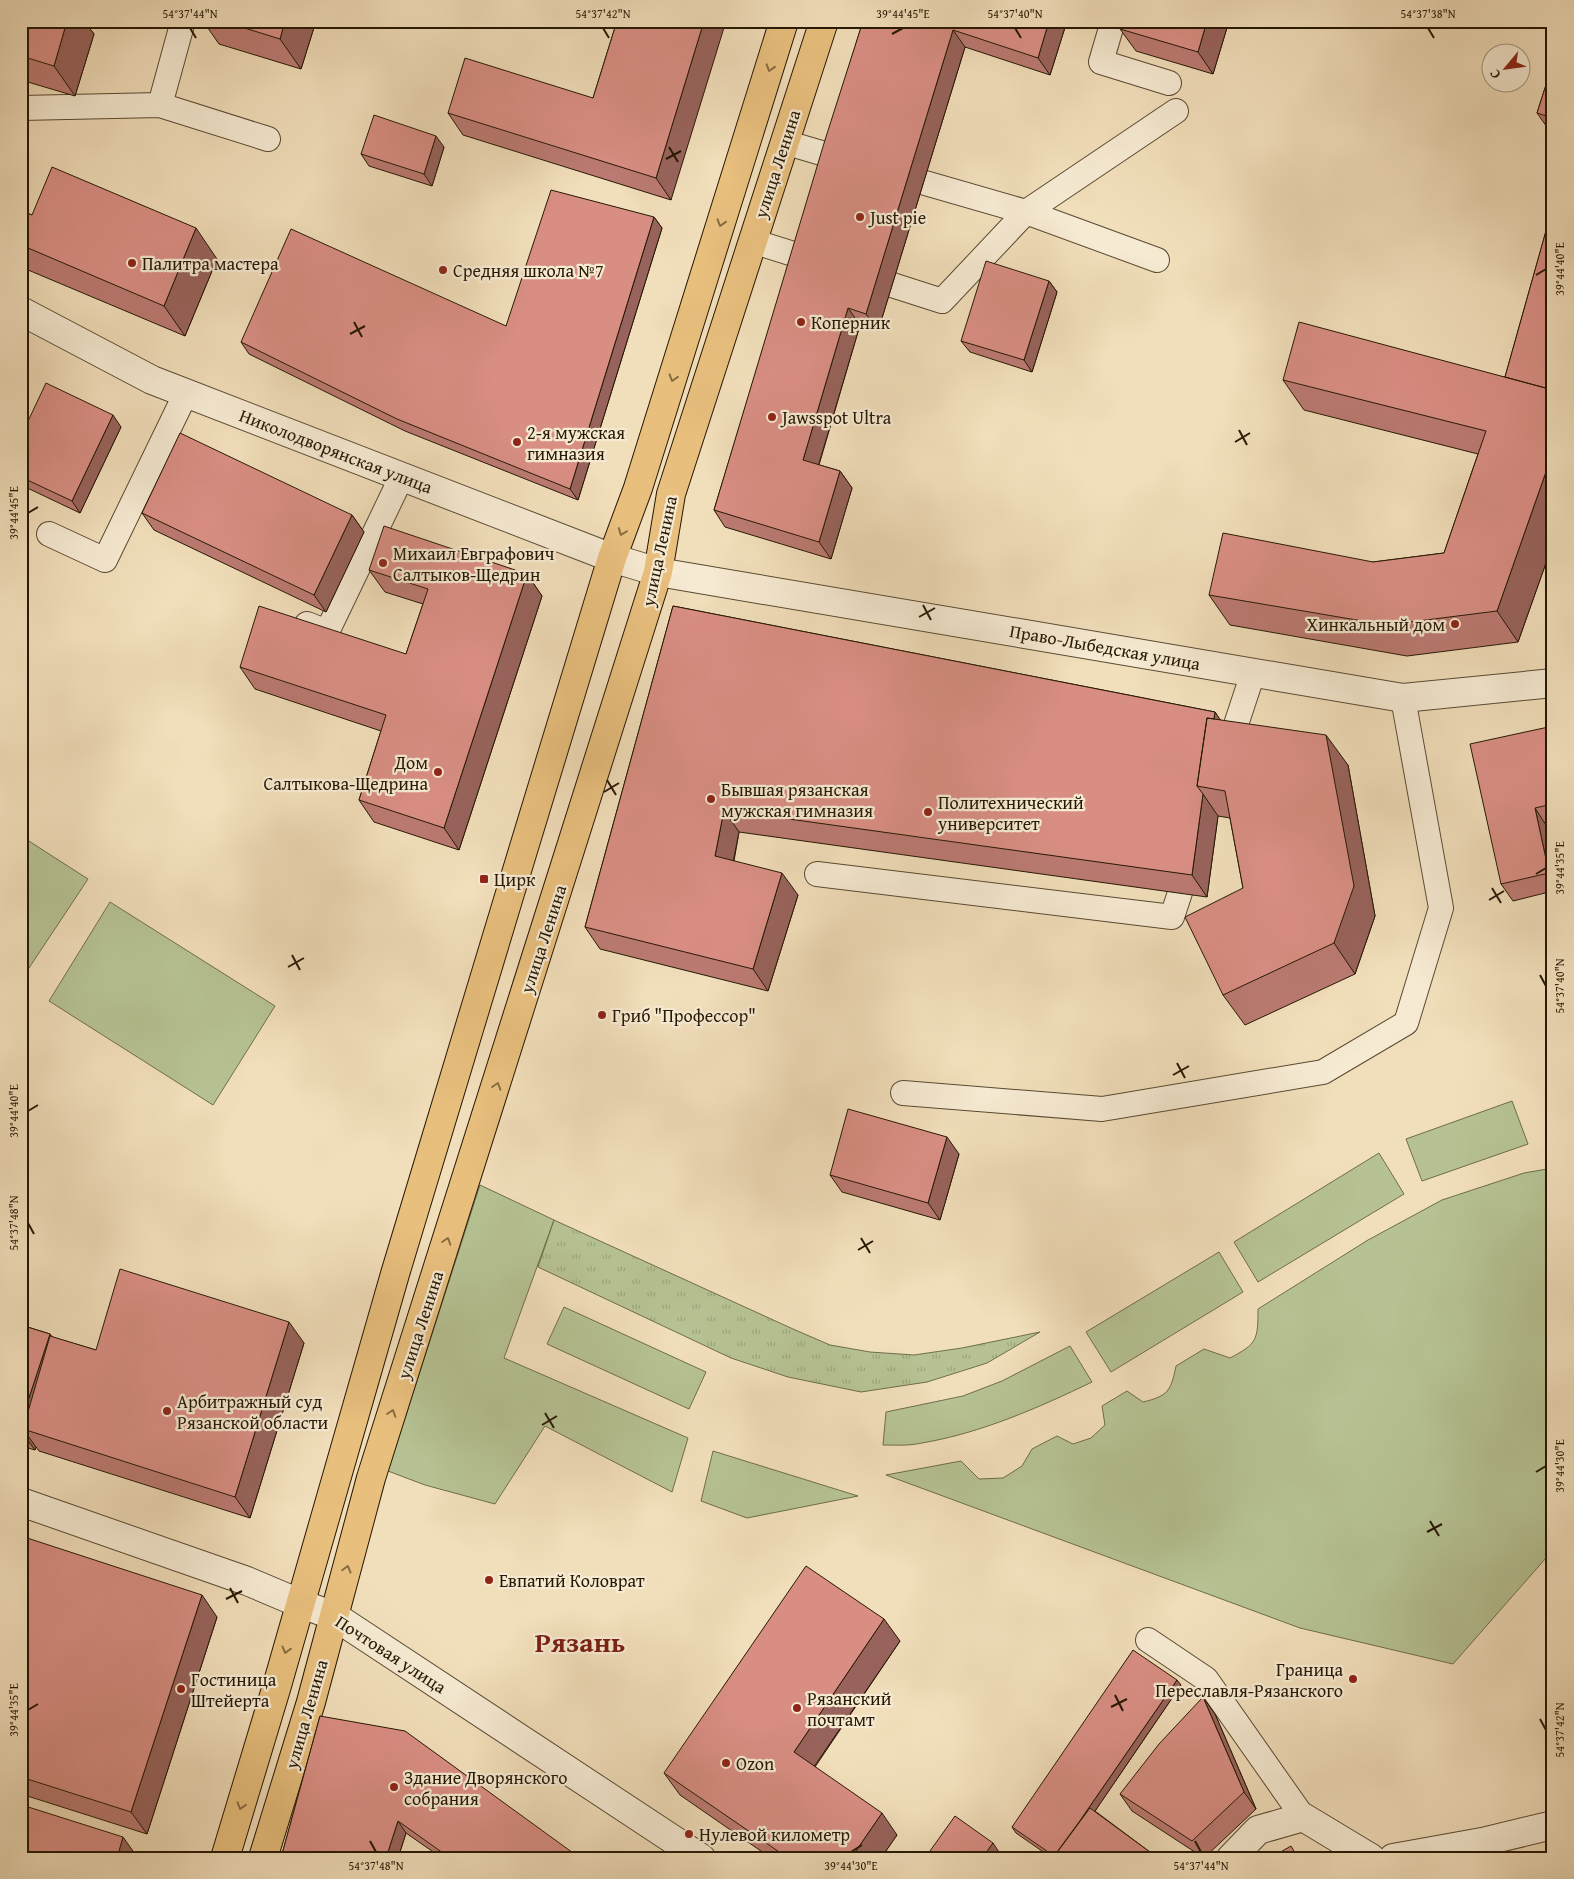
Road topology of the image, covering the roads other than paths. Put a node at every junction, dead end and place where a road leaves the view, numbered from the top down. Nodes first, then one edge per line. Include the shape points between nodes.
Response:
1 (183, 21) edge
2 (784, 21) edge
3 (824, 21) edge
4 (1113, 21) edge
5 (1169, 83) dead end
6 (160, 105) junction
7 (21, 108) edge
8 (1176, 110) dead end
9 (268, 139) dead end
10 (784, 142) junction
11 (1026, 212) junction
12 (752, 241) junction
13 (1157, 260) dead end
14 (21, 311) edge
15 (186, 393) junction
16 (402, 476) junction
17 (49, 534) dead end
18 (612, 558) junction
19 (658, 572) junction
20 (307, 624) edge
21 (1253, 672) junction
22 (1553, 683) edge
23 (1403, 698) junction
24 (1219, 776) edge
25 (1197, 842) edge
26 (816, 874) dead end
27 (903, 1093) dead end
28 (21, 1502) edge
29 (299, 1603) junction
30 (334, 1616) junction
31 (1148, 1640) dead end
32 (1303, 1816) junction
33 (1553, 1825) edge
34 (225, 1858) edge
35 (264, 1858) edge
36 (701, 1858) edge
37 (1231, 1858) edge
38 (1372, 1858) edge
39 (1393, 1858) edge

1 - 6 lane
2 -> 18 main road, улица Ленина via 638,488
3 - 10 main road, улица Ленина
4 - 5 lane via 1101,62
6 - 7 lane
6 - 9 lane
8 - 11 lane
10 - 11 lane
10 - 12 main road, улица Ленина
11 - 12 lane via 942,301
11 - 13 lane
12 - 19 main road, улица Ленина via 671,494
14 - 15 street, Николодворянская улица via 152,380
15 - 16 street, Николодворянская улица
15 - 17 lane via 105,560
16 - 18 street, Николодворянская улица
16 - 20 lane via 327,632
18 - 19 street, Николодворянская улица
18 - 29 main road, улица Ленина
19 - 21 street, Право-Лыбедская улица
30 -> 19 main road, улица Ленина via 371,1478
21 - 23 street, Право-Лыбедская улица
21 - 24 lane
22 - 23 street, Право-Лыбедская улица
23 - 27 lane via 1441,908 1406,1023 1323,1072 1102,1109
25 - 26 lane via 1172,917
28 - 29 street, Почтовая улица via 247,1581
29 - 30 street, Почтовая улица
29 -> 34 main road, улица Ленина
30 - 35 main road, улица Ленина
30 - 36 street, Почтовая улица
31 - 32 lane via 1206,1679
32 - 37 street via 1258,1830
32 - 38 street
33 - 39 street

